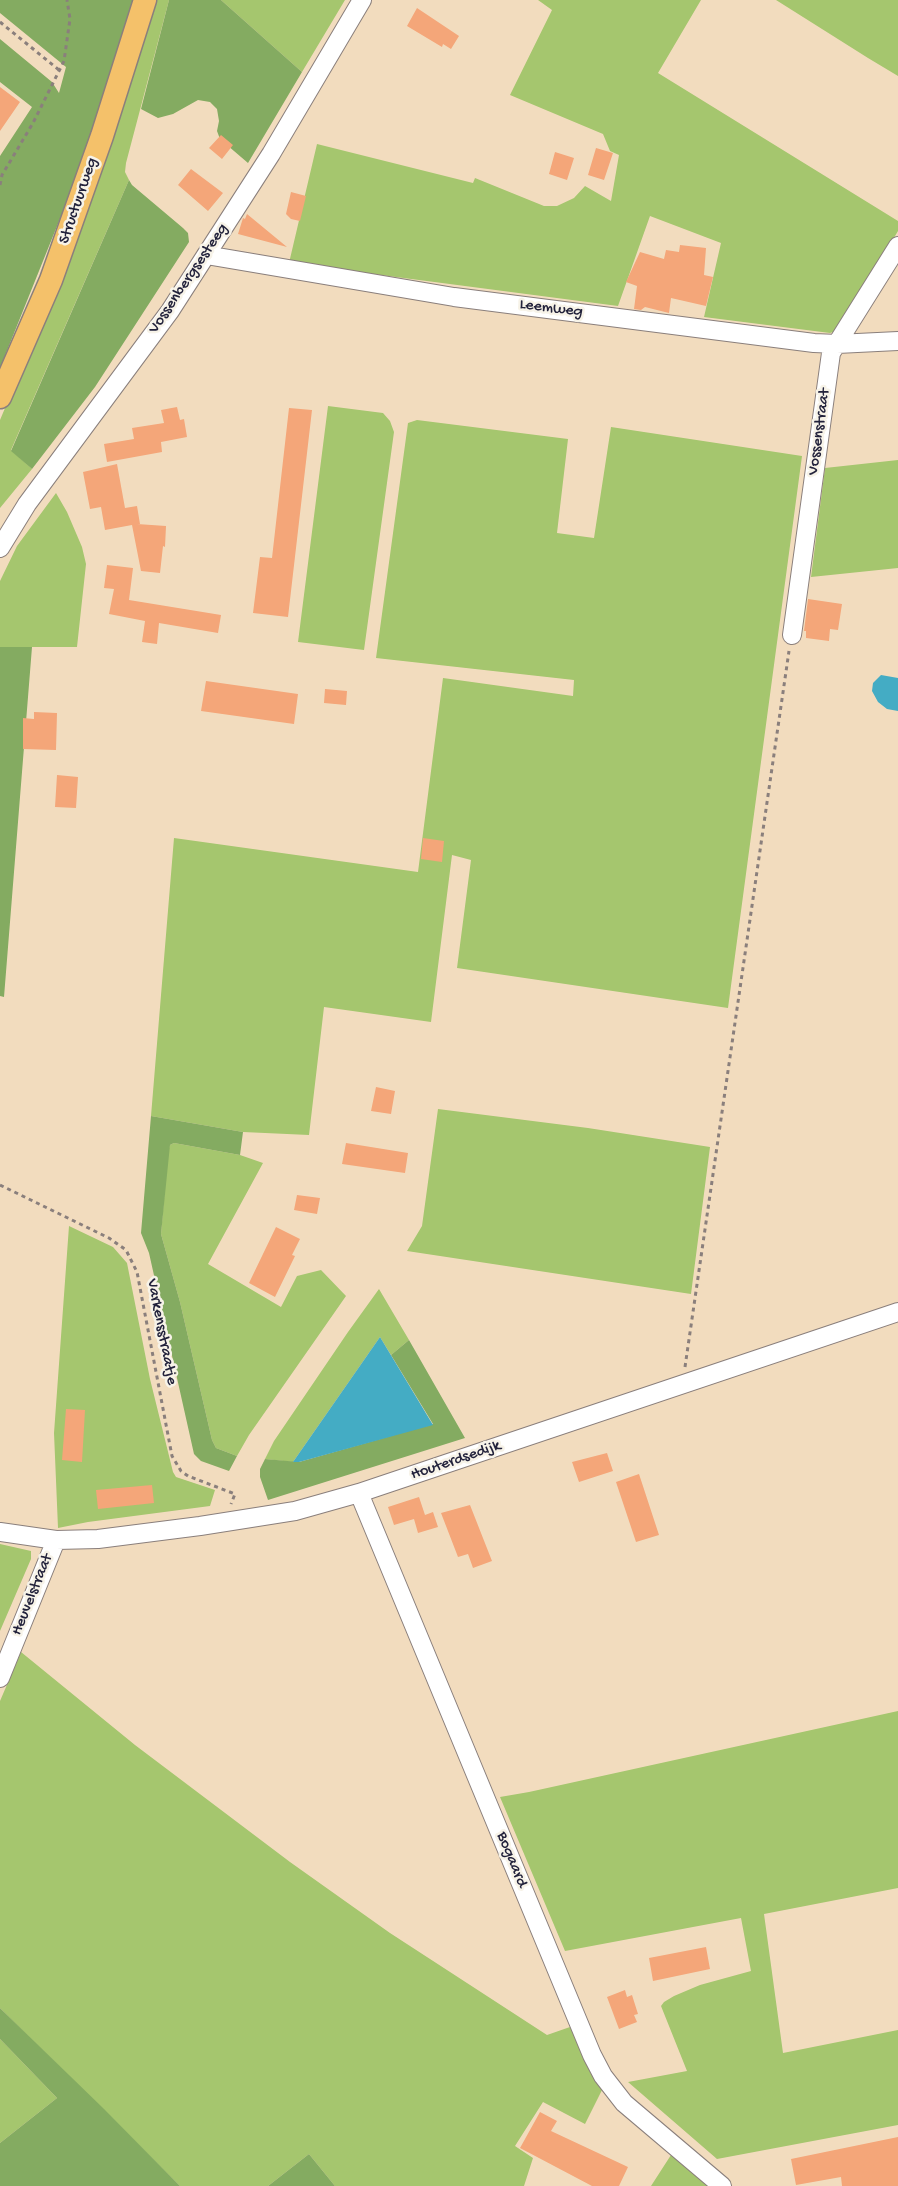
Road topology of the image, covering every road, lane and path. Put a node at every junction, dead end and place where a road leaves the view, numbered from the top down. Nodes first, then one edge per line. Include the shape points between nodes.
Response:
1 (66, 0) edge
2 (145, 0) edge
3 (362, 0) edge
4 (0, 22) edge
5 (59, 70) junction
6 (1, 177) edge
7 (0, 186) edge
8 (898, 246) edge
9 (206, 255) junction
10 (898, 341) edge
11 (837, 344) junction
12 (0, 397) edge
13 (0, 548) edge
14 (792, 635) joint
15 (0, 1185) edge
16 (898, 1312) edge
17 (682, 1385) junction
18 (359, 1493) junction
19 (223, 1523) junction
20 (0, 1532) edge
21 (56, 1540) junction
22 (0, 1678) edge
23 (722, 2186) edge

1 - 5 path via 70,19 64,61
2 - 12 main road, Structuurweg via 52,280
3 - 9 street, Vossenbergsesteeg via 271,154
4 - 5 path
5 - 6 path
6 - 7 path
8 - 11 street, Vossenstraat
9 - 11 street, Leemweg via 454,297
9 - 13 street, Vossenbergsesteeg via 170,311 27,504
10 - 11 street, Leemweg
11 - 14 street, Vossenstraat via 831,353
14 - 17 path
15 - 19 path, Varkensstraatje via 117,1242 128,1254 138,1272 172,1456 188,1476 235,1494
16 - 17 street, Houterdsedijk
17 - 18 street, Houterdsedijk
18 - 19 street, Houterdsedijk via 295,1511
18 - 23 street, Bogaard via 595,2062 624,2103
19 - 21 street, Houterdsedijk via 98,1539
20 - 21 street, Houterdsedijk
21 - 22 street, Heuvelstraat

